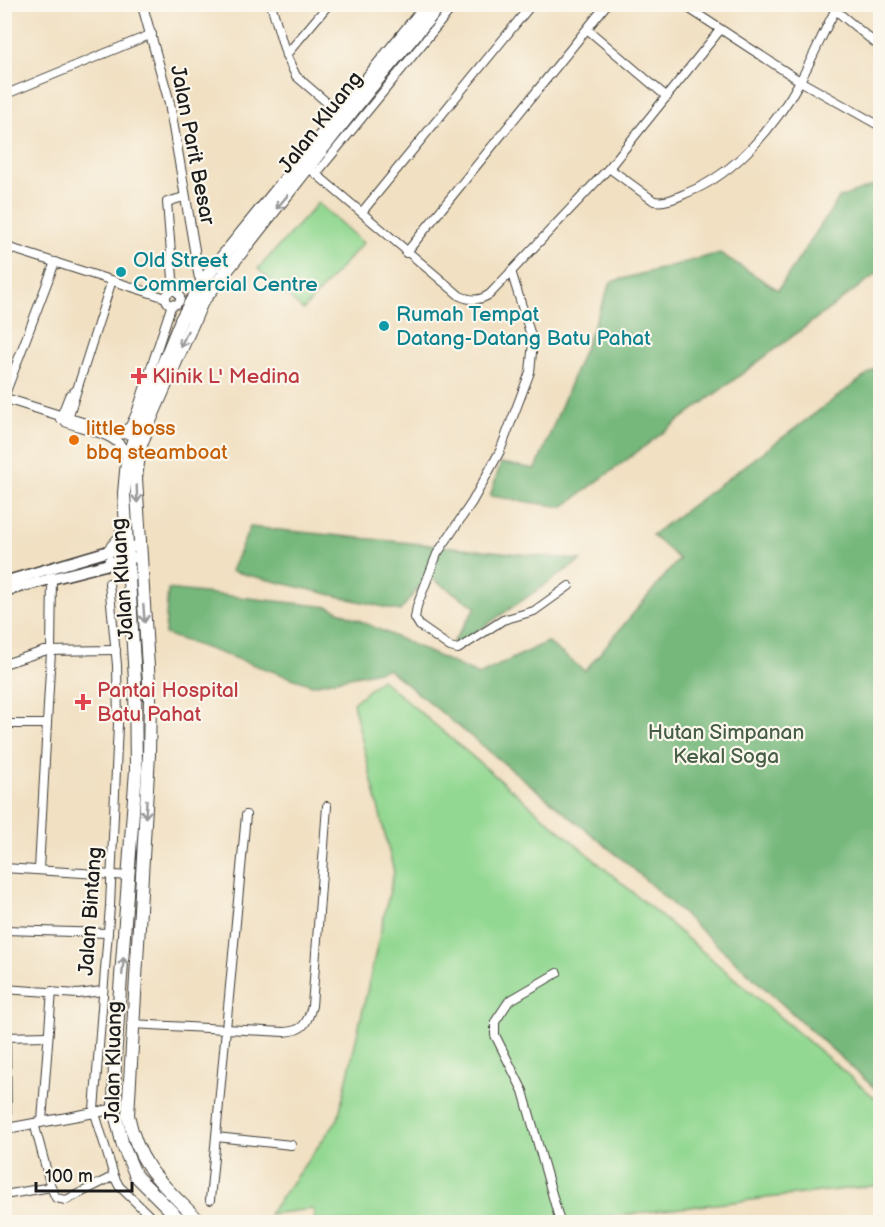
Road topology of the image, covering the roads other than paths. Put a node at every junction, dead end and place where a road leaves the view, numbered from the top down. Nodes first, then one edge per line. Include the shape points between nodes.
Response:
1 (142, 4) edge
2 (271, 4) edge
3 (329, 4) edge
4 (455, 4) edge
5 (532, 4) edge
6 (607, 4) edge
7 (682, 4) edge
8 (828, 4) edge
9 (441, 8) edge
10 (835, 11) junction
11 (587, 29) junction
12 (720, 30) junction
13 (149, 35) junction
14 (880, 47) edge
15 (286, 55) junction
16 (800, 81) junction
17 (4, 95) edge
18 (668, 97) junction
19 (338, 112) junction
20 (880, 126) edge
21 (609, 168) junction
22 (313, 171) junction
23 (287, 177) junction
24 (184, 196) junction
25 (362, 212) junction
26 (4, 246) edge
27 (406, 253) junction
28 (54, 262) junction
29 (511, 271) junction
30 (112, 280) junction
31 (207, 285) junction
32 (174, 291) junction
33 (166, 298) junction
34 (172, 304) junction
35 (4, 398) edge
36 (62, 417) junction
37 (136, 428) junction
38 (119, 434) junction
39 (127, 461) junction
40 (125, 517) junction
41 (134, 552) junction
42 (110, 557) junction
43 (52, 577) junction
44 (4, 582) edge
45 (109, 583) dead end
46 (130, 586) junction
47 (569, 586) dead end
48 (4, 591) edge
49 (116, 650) junction
50 (51, 651) junction
51 (4, 664) edge
52 (4, 724) edge
53 (47, 724) junction
54 (327, 806) dead end
55 (246, 815) dead end
56 (4, 868) edge
57 (39, 869) junction
58 (111, 876) junction
59 (129, 876) junction
60 (4, 930) edge
61 (108, 933) junction
62 (557, 973) dead end
63 (4, 989) edge
64 (52, 991) junction
65 (102, 992) junction
66 (132, 1024) junction
67 (225, 1028) junction
68 (47, 1036) junction
69 (5, 1037) edge
70 (6, 1079) edge
71 (114, 1109) junction
72 (94, 1110) junction
73 (38, 1122) junction
74 (6, 1128) edge
75 (216, 1137) junction
76 (291, 1145) dead end
77 (114, 1176) junction
78 (51, 1187) junction
79 (4, 1195) edge
80 (210, 1200) dead end
81 (156, 1222) edge
82 (182, 1222) edge
83 (200, 1222) edge
84 (560, 1222) edge

1 - 13 street, Jalan Parit Besar
2 - 15 street
3 - 15 street
4 - 9 street
5 - 25 street
6 - 11 street
7 - 12 street
8 - 10 street
9 - 19 highway, Jalan Kluang
9 - 22 highway, Jalan Kluang via 369,90
10 - 14 street
10 - 16 street
11 - 18 street
11 - 27 street
12 - 16 street
12 - 18 street
13 - 17 street
13 - 24 street, Jalan Parit Besar via 170,109
15 - 19 street via 302,83
16 - 20 street
16 - 21 street via 766,130 728,169 696,189 667,201 654,201
18 - 21 street
19 - 23 highway, Jalan Kluang
21 - 29 street
22 - 23 highway via 299,169
22 - 25 street
22 -> 31 highway, Jalan Kluang
23 - 31 highway, Jalan Kluang
24 - 31 street, Jalan Parit Besar
24 - 32 street via 167,202
25 - 27 street
26 - 28 street
27 - 29 street via 460,297 471,300 481,300 490,294
28 - 30 street
28 - 35 street
29 - 47 street via 533,342 530,372 500,451 437,554 415,618 420,627 458,649 503,621 534,611
30 - 33 street
30 - 36 street via 75,391 69,396
31 - 37 highway, Jalan Kluang via 181,320
31 -> 41 highway, Jalan Kluang via 140,448
32 - 33 street
32 - 34 street via 179,297
33 - 34 street
34 - 38 street via 136,413 130,426
35 - 36 street
36 - 38 street
36 - 39 street via 114,439 123,447
37 - 38 street
37 - 39 highway, Jalan Kluang
39 - 40 highway, Jalan Kluang
40 - 41 highway, Jalan Kluang
40 - 42 highway via 121,537
41 - 42 main road
41 - 46 highway, Jalan Kluang
41 -> 66 highway, Jalan Kluang via 150,699
42 - 43 main road
42 - 44 main road
42 - 46 highway
43 - 48 main road
43 - 50 street
45 - 49 street, Jalan Bintang
46 - 59 highway, Jalan Kluang via 136,724
49 - 50 street
49 - 58 street, Jalan Bintang via 118,724
50 - 51 street
50 - 53 street
52 - 53 street
53 - 57 street
54 - 67 street via 312,1006 307,1023 298,1031 284,1032
55 - 67 street
56 - 57 street
57 - 58 street
58 - 59 street
58 - 61 street, Jalan Bintang
71 -> 59 highway, Jalan Kluang
60 - 61 street
61 - 65 street, Jalan Bintang
62 - 84 street via 509,1001 495,1022 495,1035 523,1091
63 - 64 street
64 - 65 street
64 - 68 street
65 - 72 street, Jalan Bintang
66 - 67 street
66 - 83 highway, Jalan Kluang via 128,1115 132,1135 147,1167
67 - 75 street
68 - 69 street
68 - 73 street
69 - 70 street
70 - 74 street
71 - 72 street
71 - 82 highway, Jalan Kluang via 136,1176
72 - 73 street
72 - 77 street, Jalan Bintang
73 - 74 street
73 - 78 street
75 - 76 street
75 - 80 street
77 - 78 street via 66,1200 56,1198
77 - 81 street, Jalan Bintang via 119,1186
78 - 79 street

